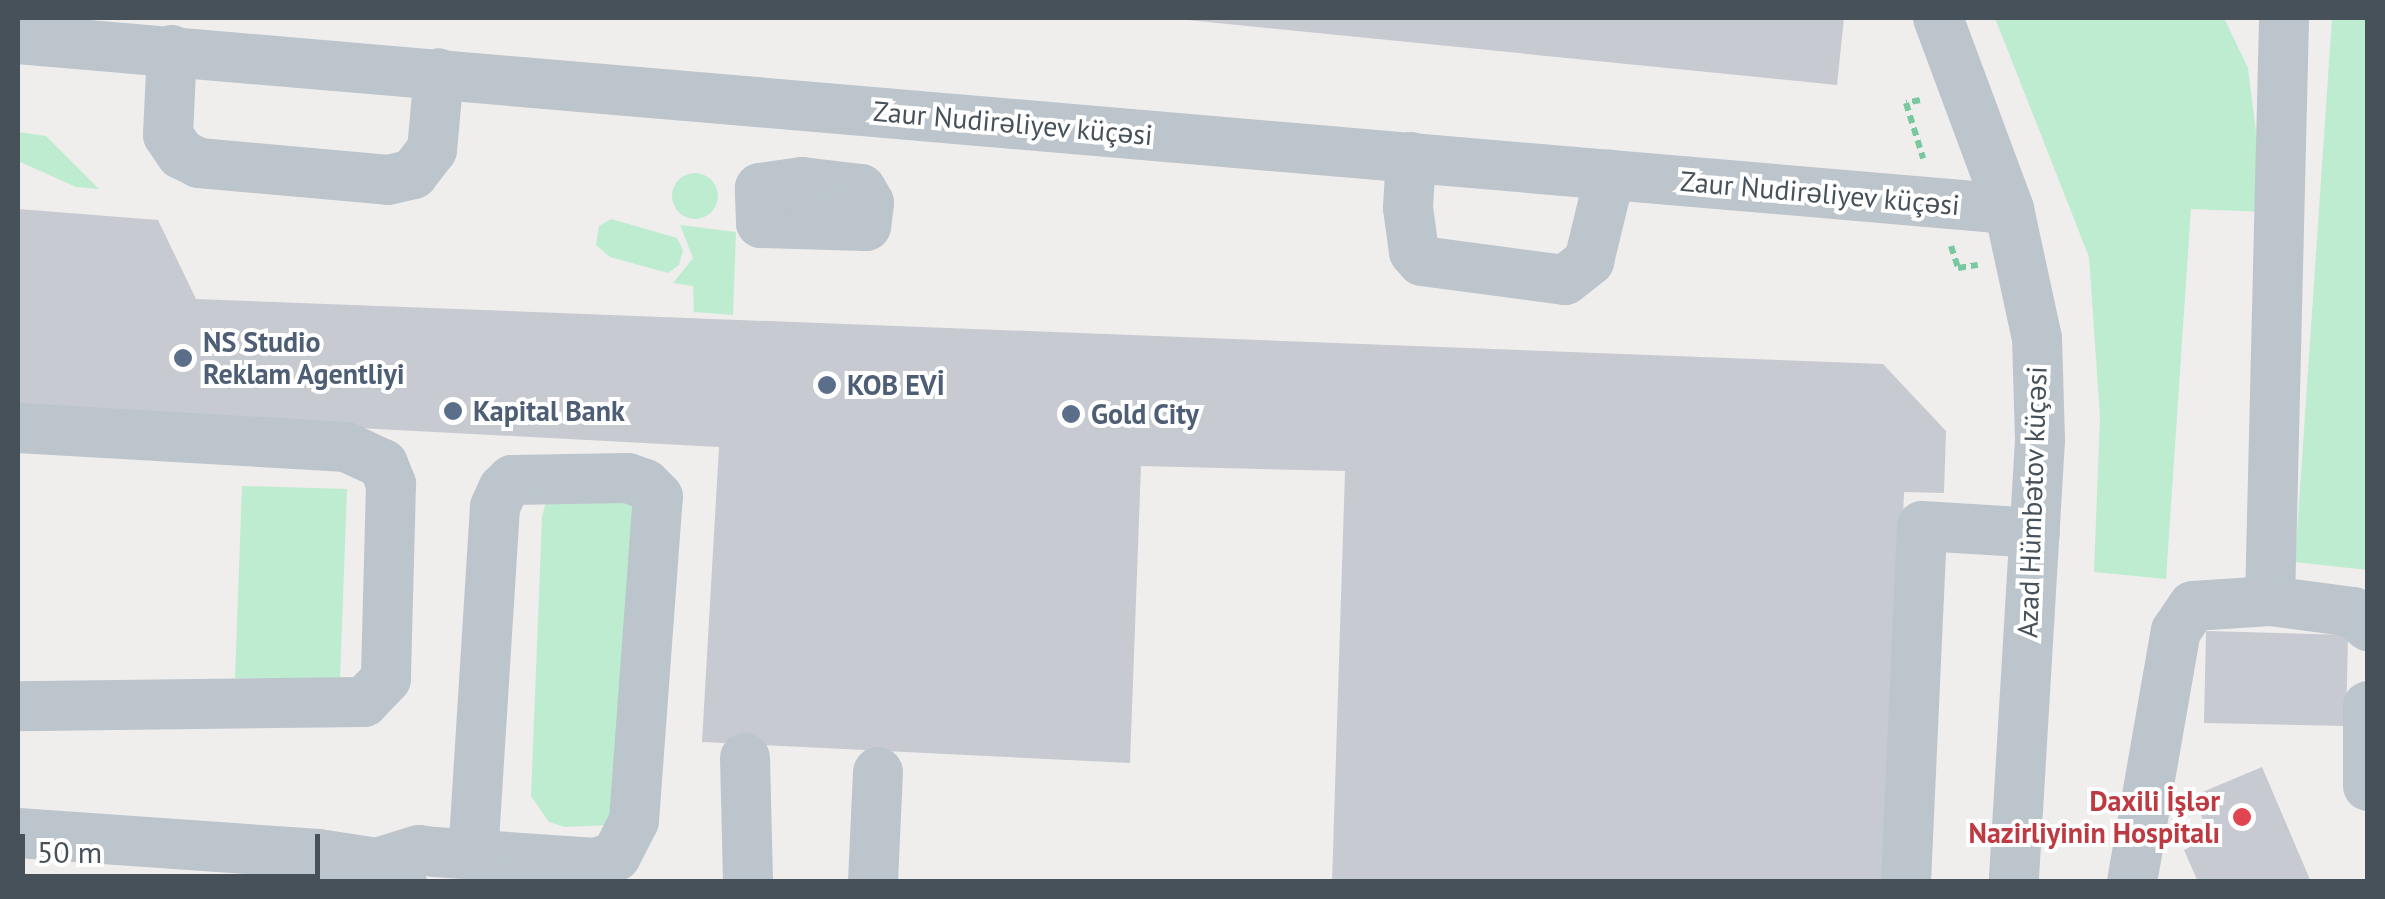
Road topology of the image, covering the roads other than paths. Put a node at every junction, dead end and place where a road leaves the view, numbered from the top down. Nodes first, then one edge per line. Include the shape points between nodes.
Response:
1 (1938, 18) edge
2 (2284, 18) edge
3 (18, 39) edge
4 (172, 50) junction
5 (439, 74) junction
6 (800, 104) junction
7 (1411, 158) junction
8 (1610, 174) junction
9 (802, 182) dead end
10 (2009, 209) junction
11 (18, 428) edge
12 (2034, 533) junction
13 (2270, 601) junction
14 (2368, 626) edge
15 (18, 706) edge
16 (2368, 706) edge
17 (745, 758) dead end
18 (878, 772) dead end
19 (2367, 797) edge
20 (18, 833) edge
21 (473, 855) junction
22 (390, 872) edge
23 (748, 882) edge
24 (874, 882) edge
25 (1906, 882) edge
26 (2014, 882) edge
27 (2132, 882) edge

1 - 10 street, Azad Hümbətov küçəsi
2 - 13 street
3 - 4 street, Zaur Nudirəliyev küçəsi
4 - 5 street, Zaur Nudirəliyev küçəsi
4 - 5 street via 168,135 180,154 199,163 388,180 413,174 432,150
5 - 6 street, Zaur Nudirəliyev küçəsi
6 - 7 street, Zaur Nudirəliyev küçəsi
6 - 9 street
7 - 8 street, Zaur Nudirəliyev küçəsi
7 - 8 street via 1408,208 1414,252 1422,262 1565,280 1589,261
8 - 10 street, Zaur Nudirəliyev küçəsi
10 - 12 street, Azad Hümbətov küçəsi via 2037,338
11 - 15 street via 346,447 383,464 390,484 386,679 364,702
12 - 25 street via 1922,526
12 - 26 street, Azad Hümbətov küçəsi
13 - 14 street via 2354,612
13 - 27 street via 2193,606 2176,631
16 - 19 street
17 - 23 street
18 - 24 street
20 - 22 street
21 - 21 street via 499,498 512,480 628,478 645,484 658,497 634,822 626,842 616,856 596,864
21 - 22 street via 404,852

